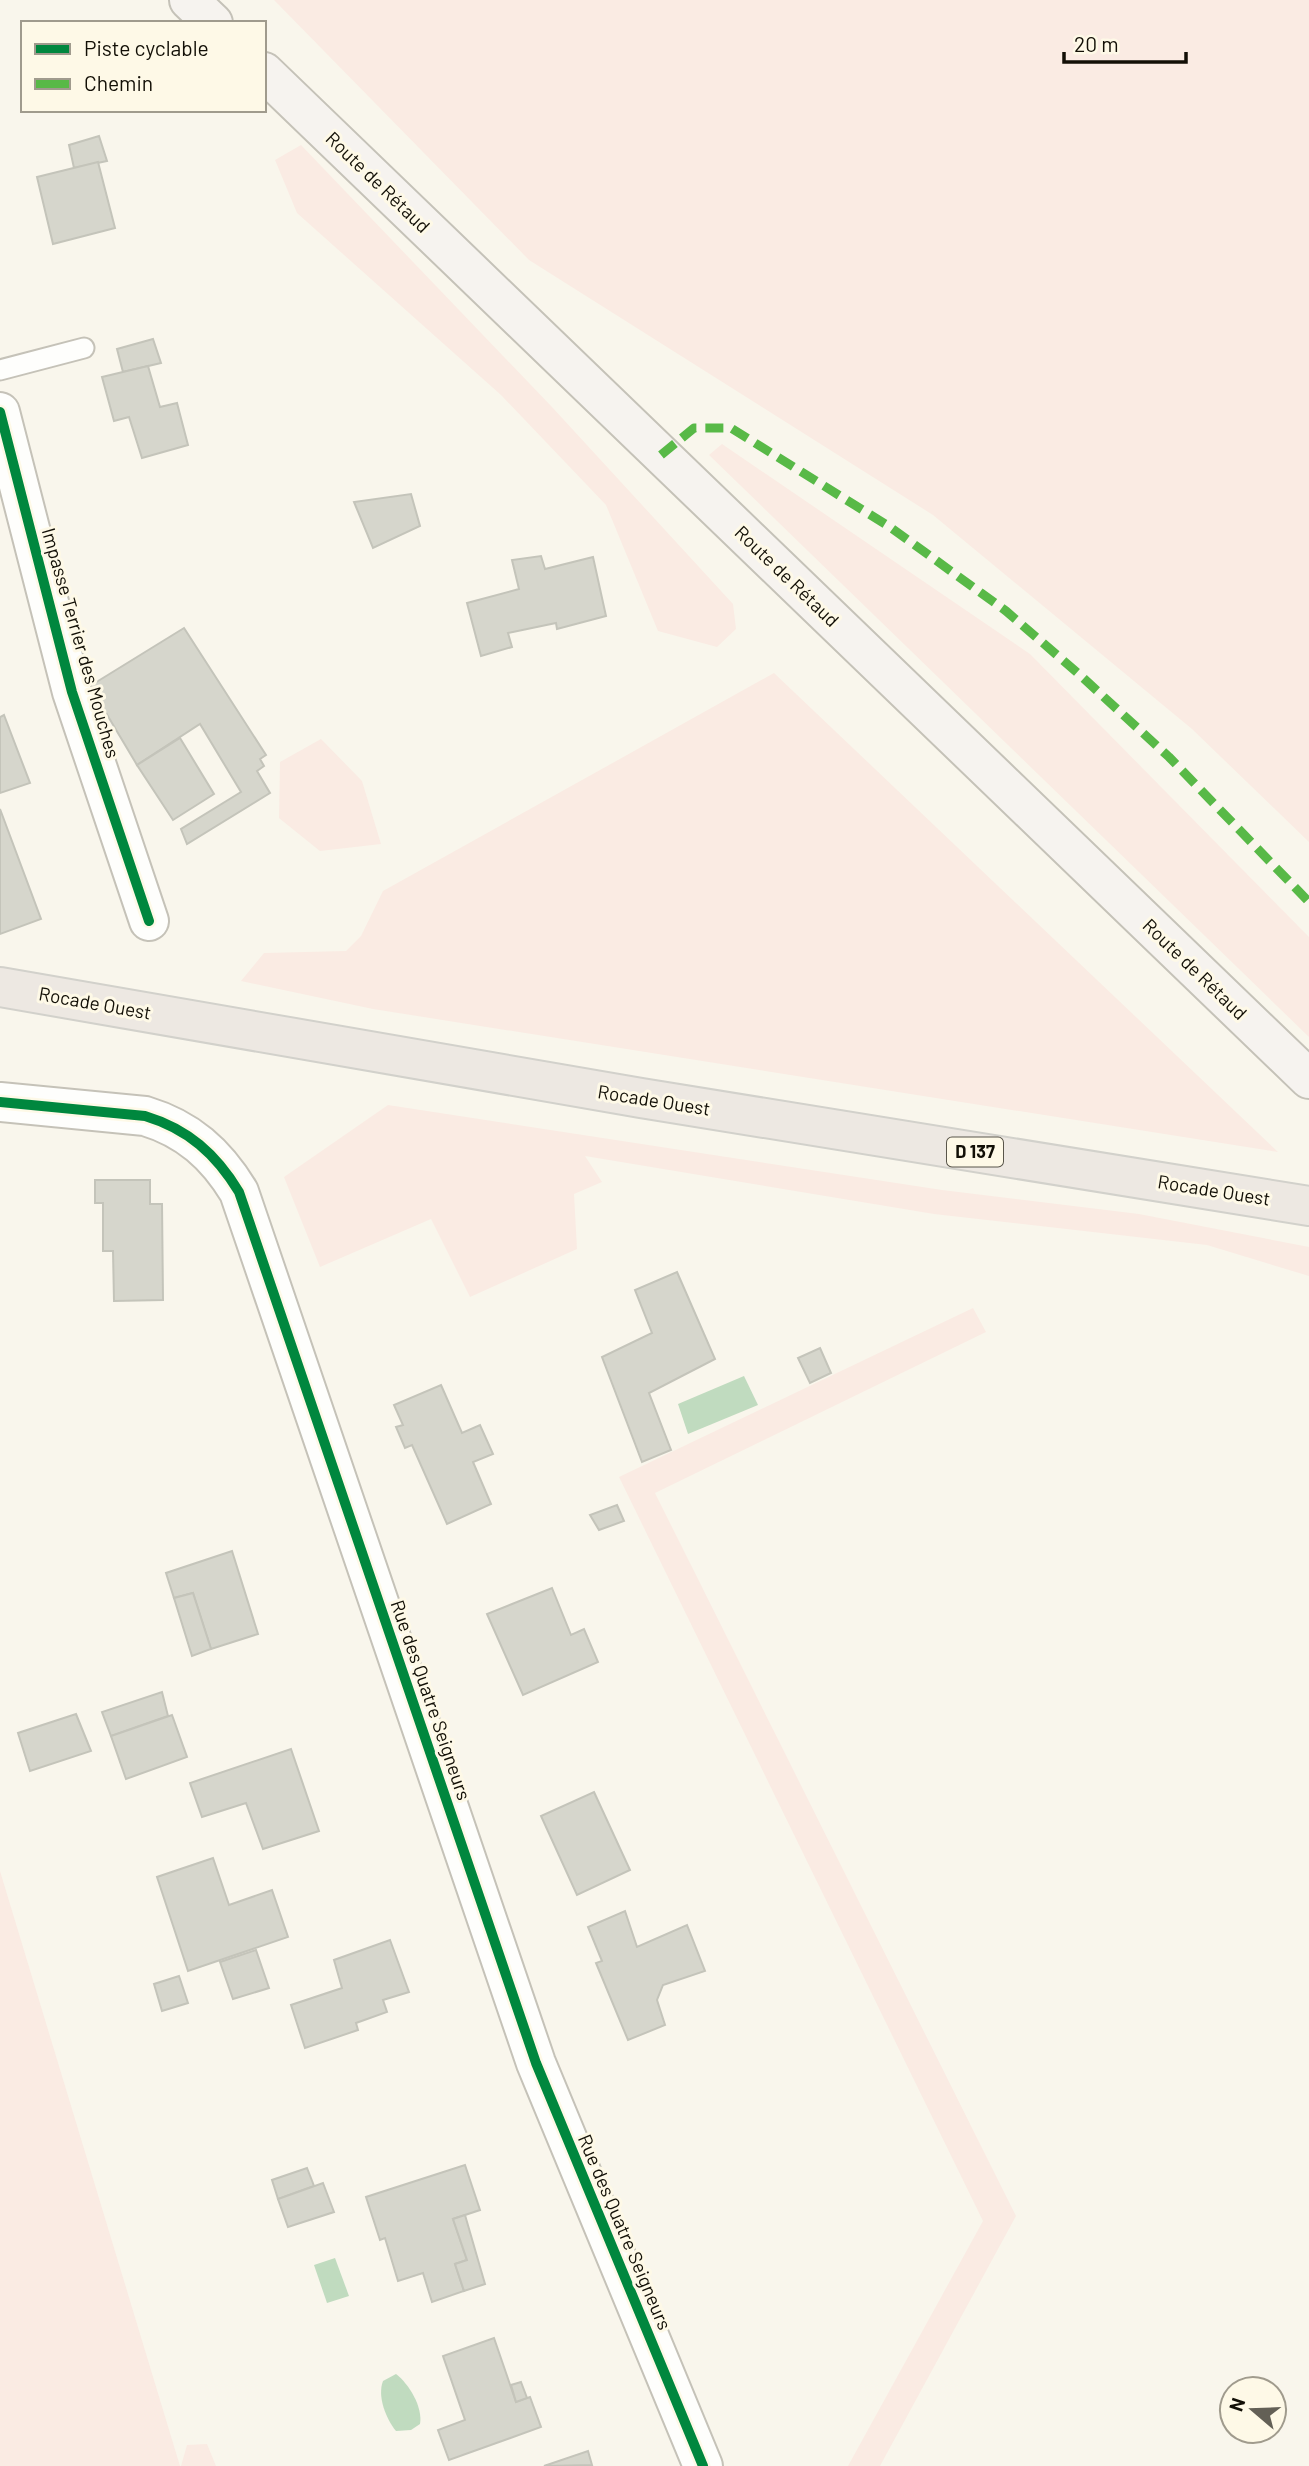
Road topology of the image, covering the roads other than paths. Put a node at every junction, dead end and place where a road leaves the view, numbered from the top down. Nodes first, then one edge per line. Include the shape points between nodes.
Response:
1 (189, 0) edge
2 (211, 21) edge
3 (266, 74) edge
4 (84, 348) dead end
5 (0, 370) edge
6 (0, 412) edge
7 (149, 921) dead end
8 (0, 987) edge
9 (1309, 1079) edge
10 (0, 1101) edge
11 (1309, 1206) edge
12 (703, 2466) edge

1 - 2 main road
3 - 9 main road, Route de Rétaud
4 - 5 lane
6 - 7 street, Impasse Terrier des Mouches via 72,692
8 - 11 main road, Rocade Ouest / D 137 via 641,1098
10 - 12 street, Rue des Quatre Seigneurs via 165,1122 209,1150 239,1192 536,2063

